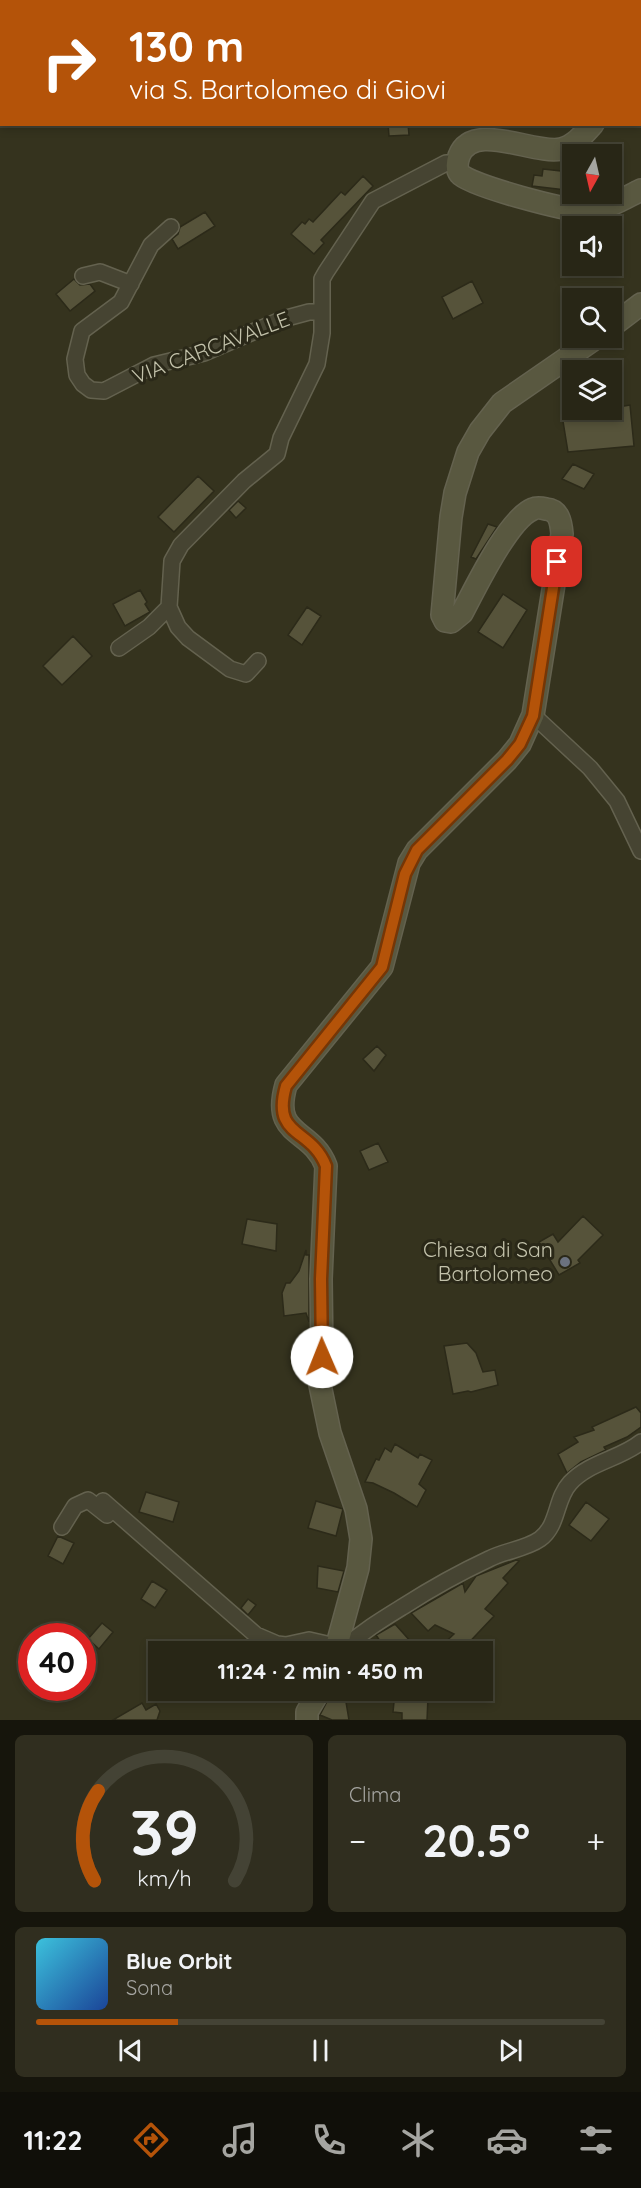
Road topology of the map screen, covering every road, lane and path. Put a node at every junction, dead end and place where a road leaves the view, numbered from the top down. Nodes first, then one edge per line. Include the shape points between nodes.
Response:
1 (591, 126) edge
2 (457, 163) junction
3 (641, 190) edge
4 (171, 227) dead end
5 (83, 276) dead end
6 (131, 284) junction
7 (641, 304) edge
8 (322, 312) junction
9 (622, 318) edge
10 (582, 348) edge
11 (169, 607) junction
12 (119, 648) dead end
13 (258, 661) dead end
14 (533, 716) junction
15 (641, 851) edge
16 (641, 1442) edge
17 (103, 1502) dead end
18 (62, 1527) dead end
19 (251, 1641) edge
20 (270, 1641) edge
21 (304, 1641) edge
22 (322, 1641) edge
23 (341, 1641) edge
24 (350, 1641) edge
25 (314, 1701) edge
26 (307, 1720) edge

1 - 2 street via 561,149 508,141 471,142 462,150
2 - 3 street via 460,174 472,182 576,210 604,208
2 - 8 street, VIA CARCAVALLE via 446,163 373,201 322,279
4 - 6 street, VIA CARCAVALLE via 151,245
5 - 6 street via 100,272
6 - 8 street, VIA CARCAVALLE via 121,302 82,331 75,359 77,375 91,390 104,391 154,365 204,352 283,319
7 - 9 street
8 - 11 street, VIA CARCAVALLE via 317,364 277,454 244,481 182,545 172,561
10 - 14 street via 502,403 491,415 468,452 451,518 442,615 445,621 452,622 462,613 507,534 525,514 533,509 551,509 558,514 562,534
11 - 12 street
11 - 13 street via 178,627 230,669 246,674
14 - 15 street via 597,776 617,801
14 - 23 street via 520,744 507,760 413,856 382,967 286,1086 283,1098 283,1118 314,1145 326,1166 320,1385 361,1539
16 - 24 street via 585,1470 570,1483 555,1520 540,1539 447,1579
17 - 20 street via 256,1635
18 - 19 street via 75,1506 88,1500
21 - 22 street
25 - 26 street

